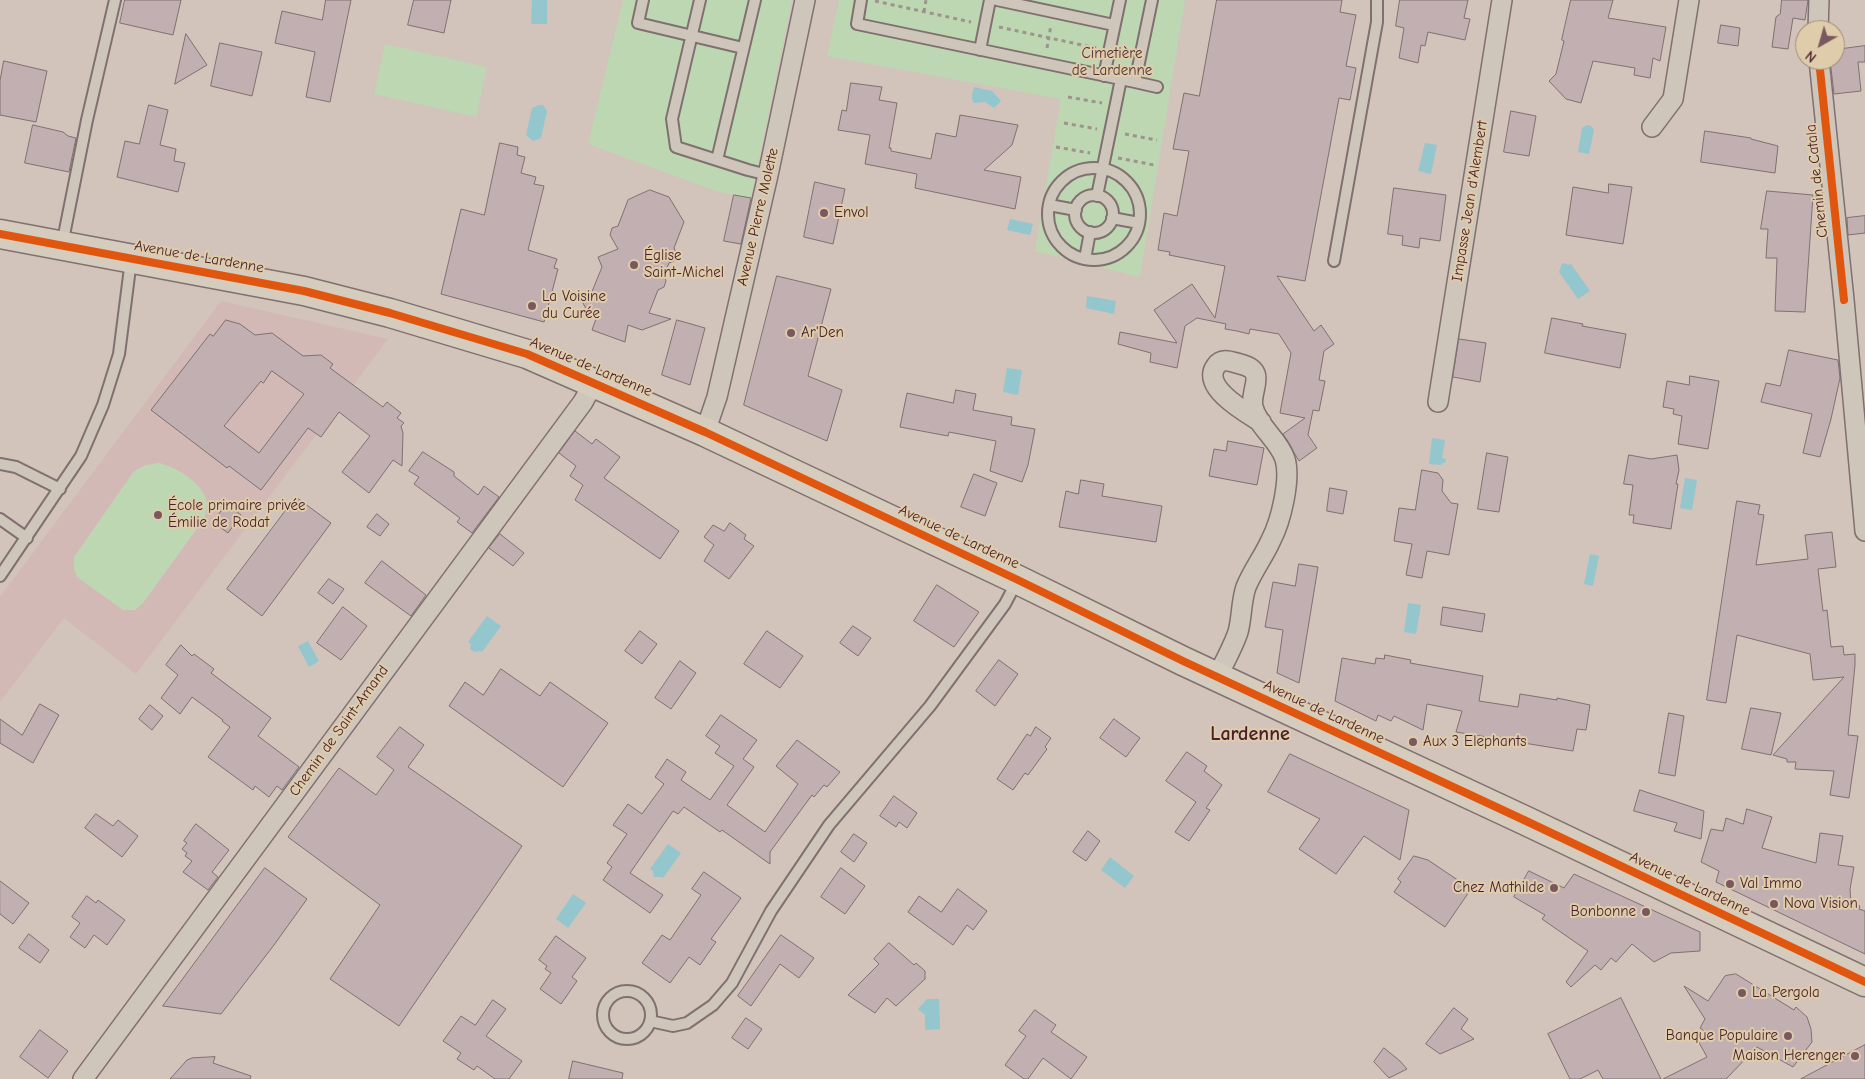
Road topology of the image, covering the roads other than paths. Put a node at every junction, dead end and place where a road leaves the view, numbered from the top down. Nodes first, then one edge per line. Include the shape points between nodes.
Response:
1 (115, 0) edge
2 (643, 0) edge
3 (700, 0) edge
4 (755, 0) edge
5 (805, 0) edge
6 (861, 0) edge
7 (990, 0) edge
8 (997, 0) edge
9 (1120, 0) edge
10 (1152, 0) edge
11 (1377, 0) edge
12 (1502, 0) edge
13 (1689, 0) edge
14 (1819, 0) edge
15 (1818, 20) edge
16 (1114, 25) junction
17 (692, 36) junction
18 (743, 48) junction
19 (980, 50) junction
20 (1820, 70) edge
21 (1104, 76) junction
22 (1121, 80) junction
23 (1135, 82) junction
24 (1157, 87) dead end
25 (1652, 127) dead end
26 (717, 160) junction
27 (1103, 169) junction
28 (768, 175) junction
29 (1098, 196) junction
30 (1049, 205) junction
31 (1076, 210) junction
32 (1112, 218) junction
33 (1139, 223) junction
34 (1090, 232) junction
35 (0, 234) edge
36 (62, 246) junction
37 (131, 259) junction
38 (1085, 259) junction
39 (1334, 261) dead end
40 (594, 382) junction
41 (1438, 402) dead end
42 (1261, 422) dead end
43 (705, 432) junction
44 (0, 464) edge
45 (60, 489) junction
46 (1863, 498) edge
47 (0, 519) edge
48 (1865, 531) edge
49 (27, 538) junction
50 (0, 576) edge
51 (1018, 580) junction
52 (1217, 677) junction
53 (1865, 982) edge
54 (650, 1021) junction
55 (82, 1079) edge

1 - 36 lane
2 - 17 lane via 638,23
3 - 17 lane
4 - 18 lane
5 - 28 street, Avenue Pierre Molette
6 - 19 lane via 857,24
7 - 19 lane
8 - 16 lane
9 - 16 lane
10 - 23 lane
11 - 39 lane via 1377,22
12 - 41 street, Impasse Jean d'Alembert
13 - 25 street via 1673,98
14 - 15 street
16 - 21 lane
17 - 18 lane
17 - 26 lane via 672,119 676,147
18 - 26 lane
19 - 21 lane
20 - 46 street, Chemin de Catala
21 - 22 lane
22 - 23 lane
22 - 27 lane
23 - 24 lane
26 - 28 lane
27 - 29 lane
27 - 30 lane via 1079,170 1068,176 1052,194
27 - 33 lane via 1114,173 1132,188 1138,199
28 - 43 street, Avenue Pierre Molette via 717,397
29 - 31 lane via 1084,198
29 - 32 lane via 1109,204
30 - 31 lane
30 - 38 lane via 1050,229 1056,240 1074,256
31 - 34 lane via 1078,224
32 - 33 lane
32 - 34 lane via 1104,230
33 - 38 lane via 1136,235 1120,252 1103,259
34 - 38 lane
35 - 36 main road, Avenue de Lardenne
36 - 37 main road, Avenue de Lardenne
37 - 40 main road, Avenue de Lardenne via 287,288 390,313 527,354
37 - 45 lane via 118,354 103,405 81,456
40 - 43 main road, Avenue de Lardenne
40 - 55 street, Chemin de Saint-Amand via 577,410
42 - 52 street via 1285,458 1288,475 1279,521 1248,582 1238,632
43 - 51 main road, Avenue de Lardenne
44 - 45 lane via 16,467
45 - 49 lane
46 - 48 street, Chemin de Catala
47 - 49 lane
49 - 50 lane
51 - 52 main road, Avenue de Lardenne
51 - 54 lane via 1005,604 930,706 829,825 771,911 732,983 712,1005 687,1023 673,1026
52 - 53 main road, Avenue de Lardenne
54 - 54 lane via 651,1013 644,998 628,991 612,996 603,1010 605,1026 617,1038 625,1040 641,1035

